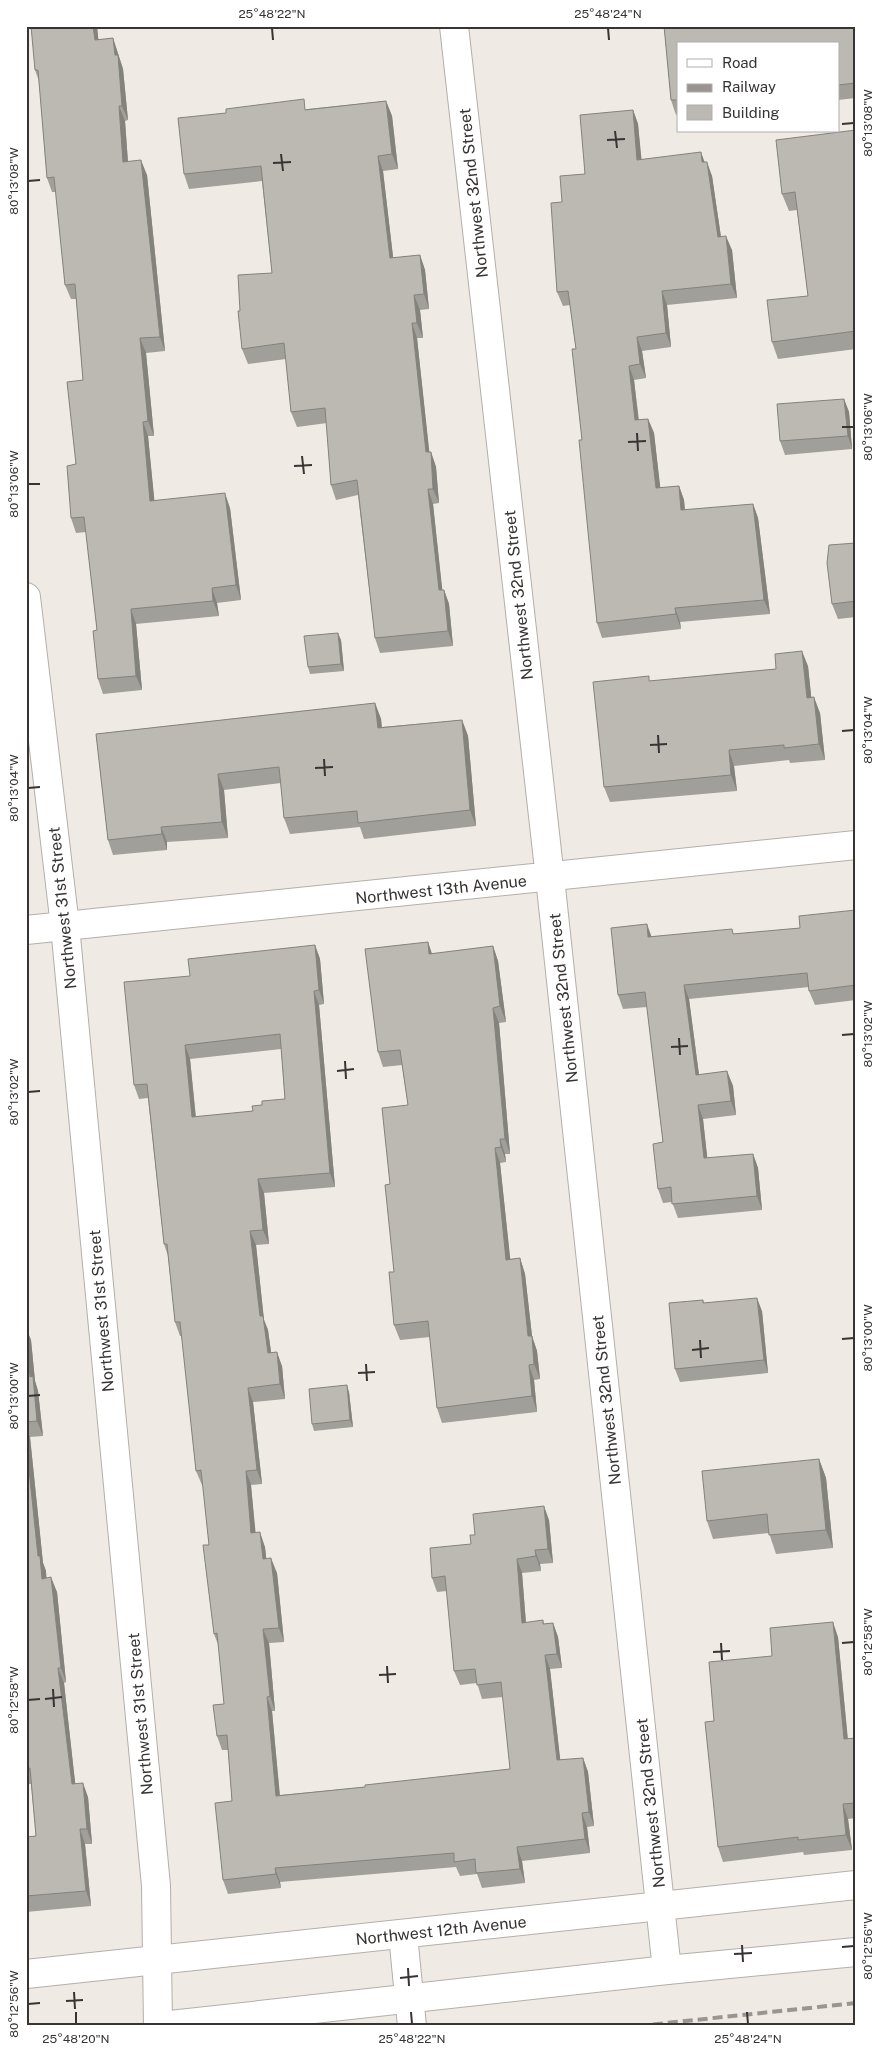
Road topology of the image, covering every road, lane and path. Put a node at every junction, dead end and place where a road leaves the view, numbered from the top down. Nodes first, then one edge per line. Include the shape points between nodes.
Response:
1 (454, 26) edge
2 (26, 597) edge
3 (856, 845) edge
4 (550, 878) junction
5 (64, 926) junction
6 (26, 930) edge
7 (856, 1884) edge
8 (661, 1906) junction
9 (403, 1935) junction
10 (856, 1952) edge
11 (158, 1959) junction
12 (668, 1970) junction
13 (26, 1974) edge
14 (410, 1998) junction
15 (160, 2026) edge
16 (412, 2026) edge

1 - 4 street, Northwest 32nd Street
2 - 5 street, Northwest 31st Street
3 - 4 street, Northwest 13th Avenue
4 - 5 street, Northwest 13th Avenue
4 - 8 street, Northwest 32nd Street
5 - 6 street, Northwest 13th Avenue
5 - 11 street, Northwest 31st Street via 156,1886
7 - 8 street, Northwest 12th Avenue
8 - 9 street, Northwest 12th Avenue
8 - 12 street, Northwest 32nd Street
9 - 11 street, Northwest 12th Avenue
9 - 14 street
10 - 12 street
11 - 13 street, Northwest 12th Avenue
11 - 15 street, Northwest 31st Street
12 - 14 street
14 - 15 street
14 - 16 street

